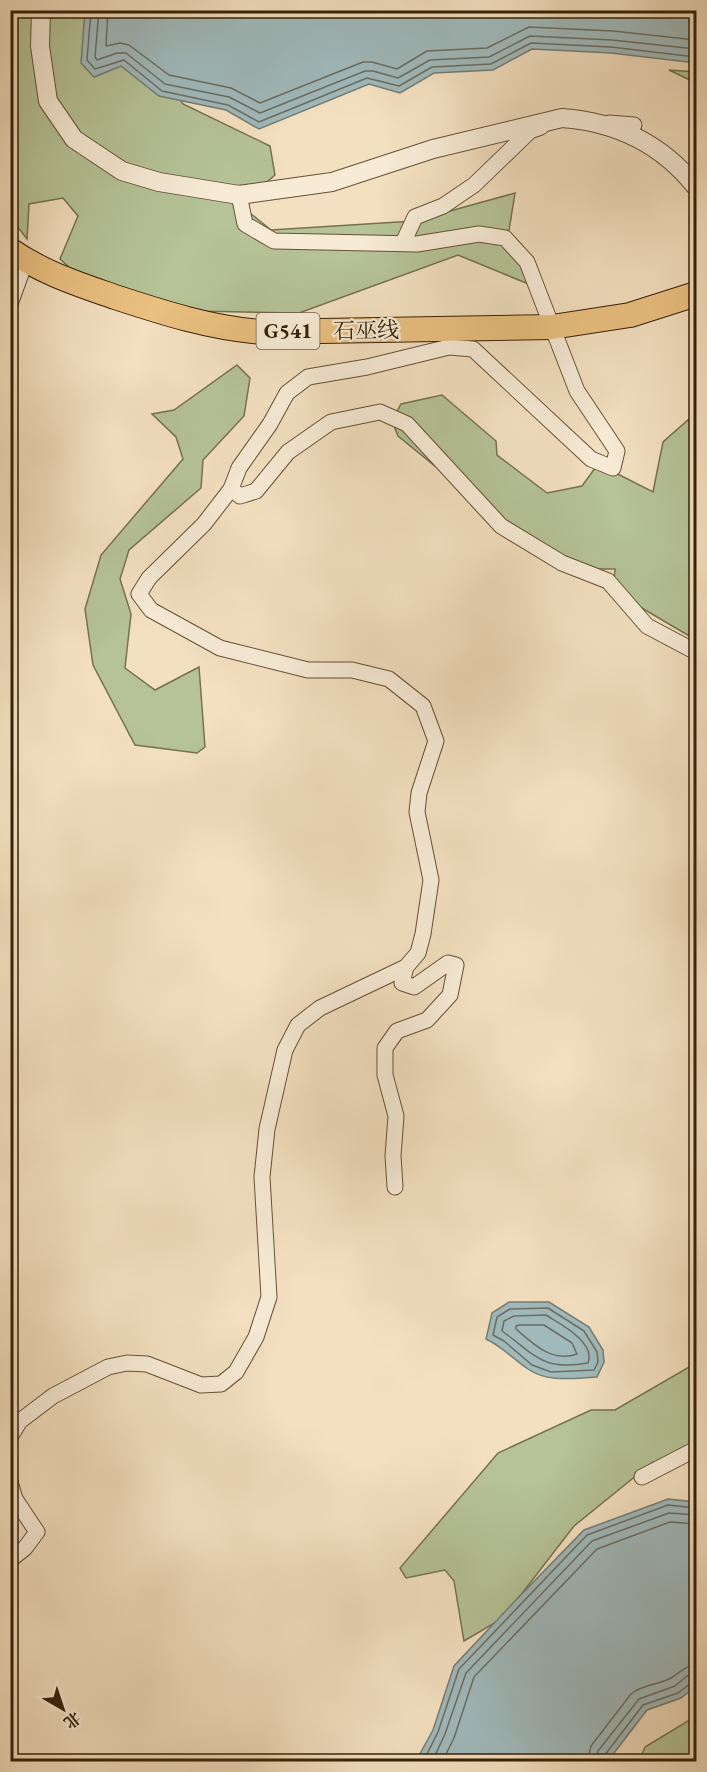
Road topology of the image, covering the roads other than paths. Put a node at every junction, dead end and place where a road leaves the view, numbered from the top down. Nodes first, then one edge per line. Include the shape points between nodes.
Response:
1 (41, 10) edge
2 (634, 125) dead end
3 (696, 187) edge
4 (239, 195) junction
5 (403, 243) junction
6 (18, 255) edge
7 (696, 294) edge
8 (10, 304) edge
9 (552, 327) junction
10 (231, 489) junction
11 (696, 652) edge
12 (406, 968) junction
13 (395, 1187) dead end
14 (10, 1437) edge
15 (696, 1449) edge
16 (642, 1476) dead end
17 (10, 1482) edge
18 (10, 1560) edge

1 - 4 street via 40,46 48,100 74,139 122,171 159,182
2 - 5 street via 570,119 530,131 474,185 443,206 415,216
3 - 4 street via 675,164 636,137 595,122 562,118 433,149 332,182
4 - 5 street via 245,224 274,241
5 - 9 street via 479,234 505,238 527,262
6 - 8 street
6 - 9 highway, 石巫线 / G541 via 60,278 167,315 241,330
7 - 9 highway, 石巫线 / G541 via 638,313
9 - 10 street via 577,391 617,451 613,468 591,459 473,349 449,347 308,377 288,393 239,468
10 - 11 street via 240,496 256,491 288,452 331,422 380,412 406,424 501,526 562,563 608,581 647,626
10 - 12 street via 204,524 149,578 139,594 151,610 220,648 308,670 352,670 389,679 423,706 436,741 417,812 431,880 418,953
12 - 13 street via 402,983 414,987 448,963 456,965 450,995 427,1020 397,1031 385,1048 385,1075 396,1116
12 - 14 street via 320,1008 298,1025 285,1050 267,1129 262,1177 269,1298 256,1337 236,1372 221,1384 201,1385 147,1364 108,1367 53,1396 20,1421
15 - 16 street
17 - 18 street via 15,1499 37,1532

